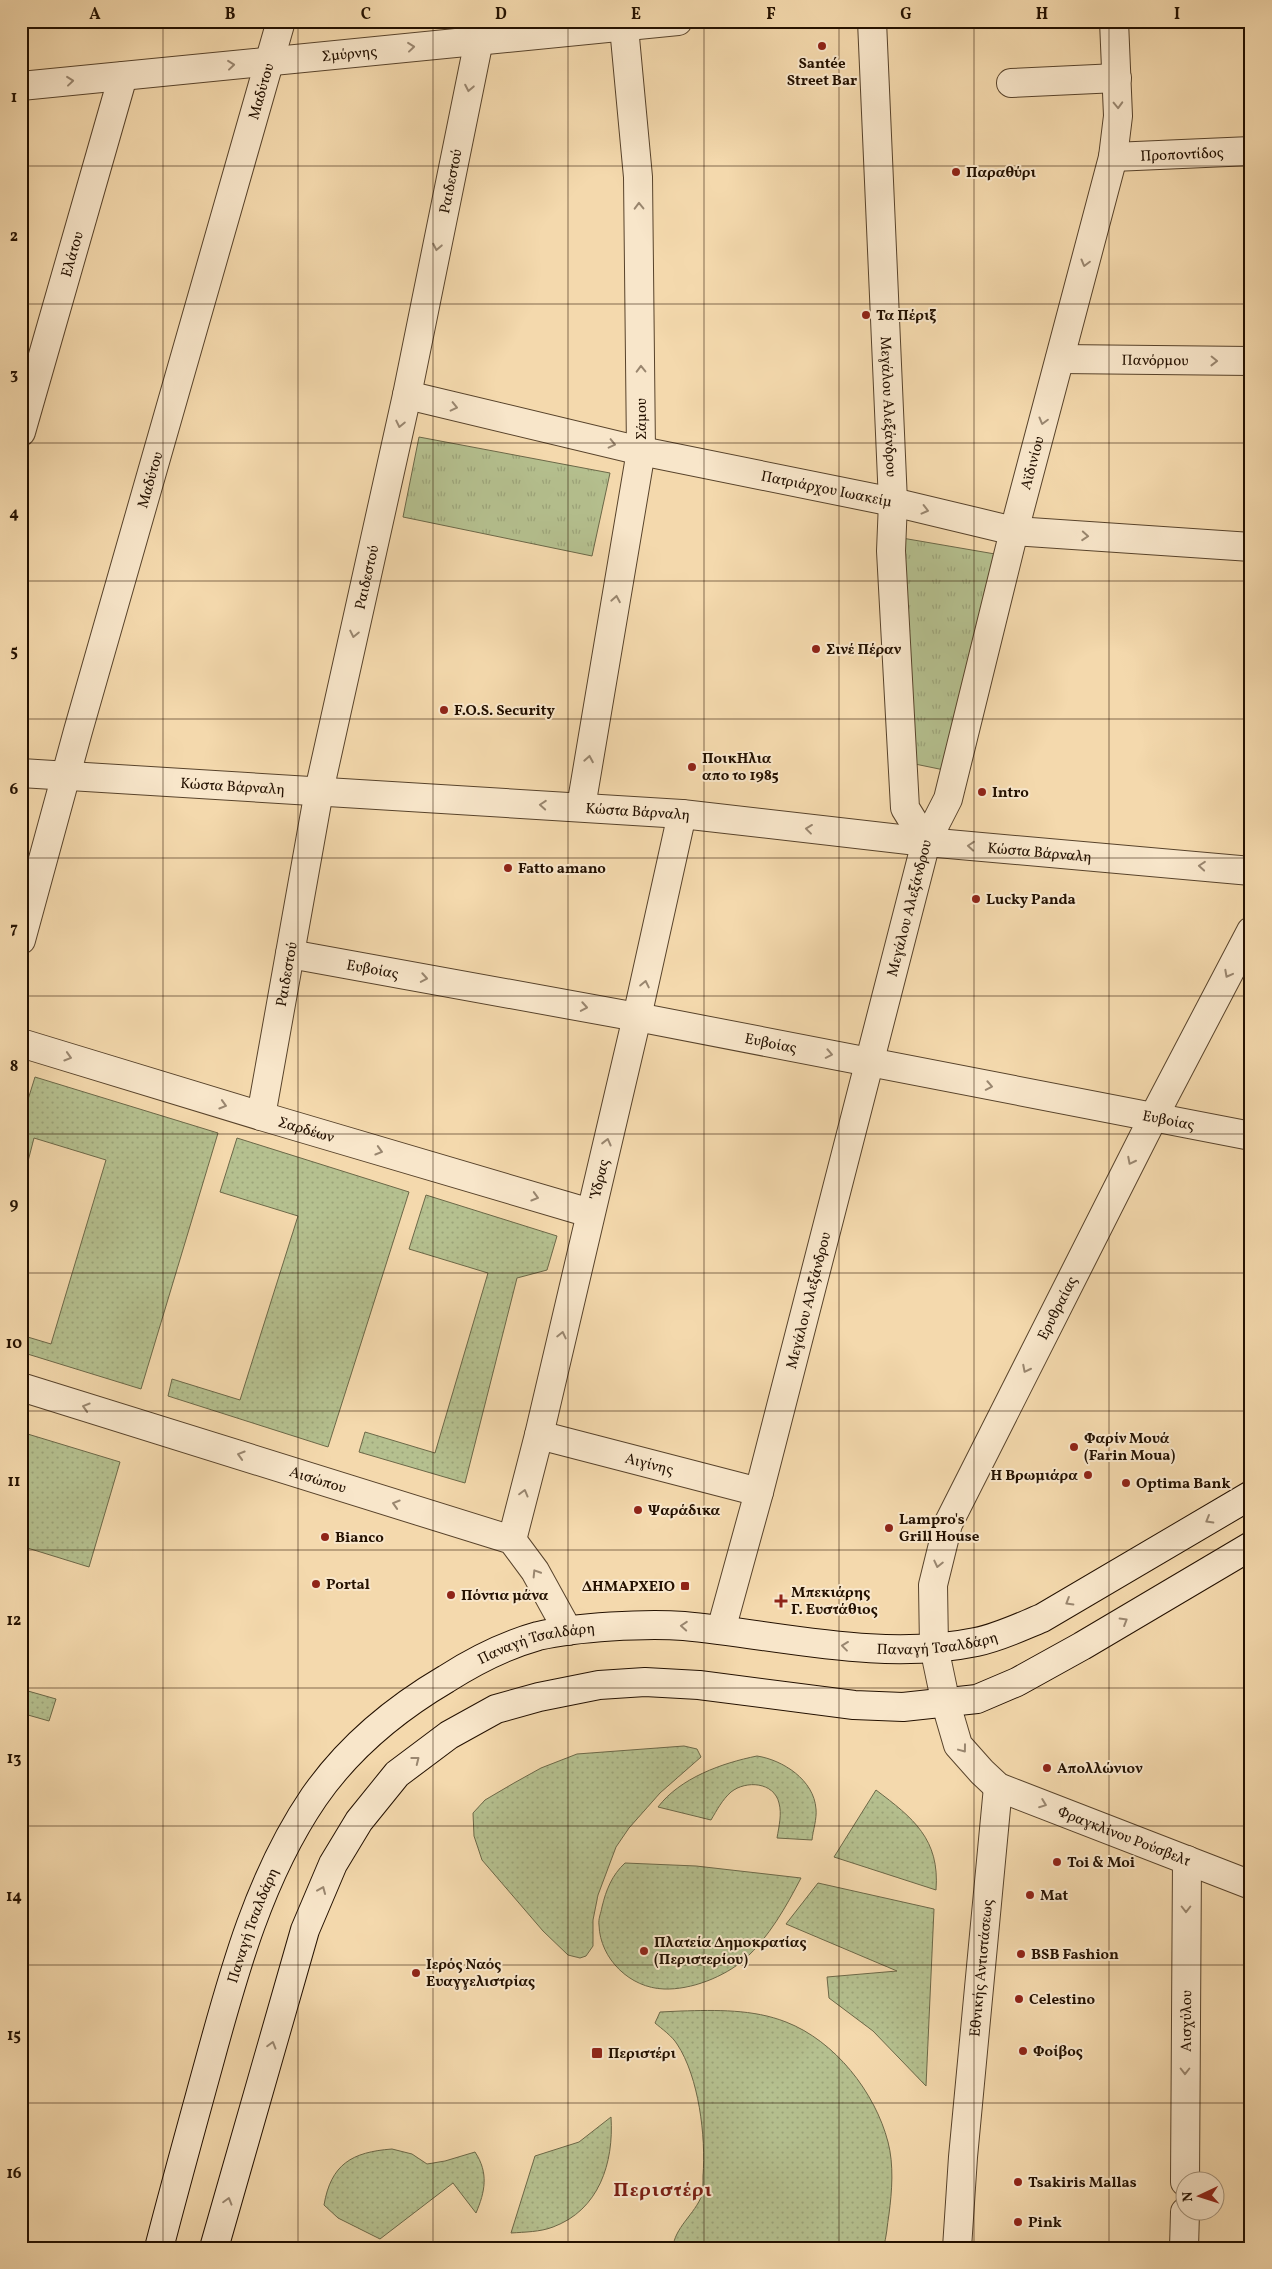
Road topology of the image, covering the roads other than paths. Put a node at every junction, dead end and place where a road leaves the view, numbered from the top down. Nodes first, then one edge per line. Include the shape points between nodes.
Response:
1 (281, 21) edge
2 (678, 21) edge
3 (872, 21) edge
4 (1114, 21) edge
5 (624, 26) junction
6 (479, 40) junction
7 (270, 61) junction
8 (123, 76) junction
9 (1117, 78) junction
10 (1011, 83) dead end
11 (21, 86) edge
12 (1251, 151) edge
13 (1113, 156) junction
14 (1060, 359) junction
15 (1251, 361) edge
16 (407, 395) junction
17 (21, 432) edge
18 (641, 451) junction
19 (893, 502) junction
20 (1014, 532) junction
21 (1251, 547) edge
22 (21, 773) edge
23 (66, 775) junction
24 (319, 791) junction
25 (581, 808) junction
26 (682, 814) junction
27 (926, 842) junction
28 (1251, 871) edge
29 (1251, 931) edge
30 (21, 940) edge
31 (290, 954) junction
32 (637, 1017) junction
33 (21, 1043) edge
34 (870, 1062) junction
35 (260, 1116) junction
36 (1153, 1118) junction
37 (1251, 1136) edge
38 (590, 1213) junction
39 (21, 1387) edge
40 (539, 1435) junction
41 (759, 1492) junction
42 (1251, 1495) edge
43 (512, 1540) junction
44 (1251, 1546) edge
45 (721, 1630) junction
46 (568, 1631) junction
47 (934, 1647) junction
48 (946, 1704) junction
49 (998, 1787) junction
50 (1187, 1860) junction
51 (1251, 1885) edge
52 (1185, 2172) edge
53 (1185, 2222) edge
54 (159, 2248) edge
55 (214, 2248) edge
56 (957, 2248) edge
57 (1184, 2248) edge

1 - 7 street, Μαδύτου
2 - 5 street, Σμύρνης
3 - 19 street, Μεγάλου Αλεξάνδρου
4 - 9 street, Αϊδινίου
5 - 6 street, Σμύρνης
18 -> 5 street, Σάμου via 638,177
7 -> 6 street, Σμύρνης
6 -> 16 street, Ραιδεστού
8 -> 7 street, Σμύρνης
7 - 23 street, Μαδύτου
11 -> 8 street, Σμύρνης
8 - 17 street, Ελάτου
9 - 10 street
9 -> 13 street, Αϊδινίου via 1118,116
12 - 13 street, Προποντίδος
13 -> 14 street, Αϊδινίου
14 -> 15 street, Πανόρμου
14 -> 20 street, Αϊδινίου
16 -> 18 street, Πατριάρχου Ιωακείμ
16 -> 24 street, Ραιδεστού
18 - 19 street, Πατριάρχου Ιωακείμ
25 -> 18 street, Σάμου
19 -> 20 street, Πατριάρχου Ιωακείμ
19 - 27 street, Μεγάλου Αλεξάνδρου via 891,551 905,808
20 -> 21 street, Πατριάρχου Ιωακείμ
20 - 27 street, Αϊδινίου via 948,799
22 - 23 street, Κώστα Βάρναλη
23 - 24 street, Κώστα Βάρναλη
23 - 30 street, Μαδύτου
25 -> 24 street, Κώστα Βάρναλη
24 - 31 street, Ραιδεστού
25 - 26 street, Κώστα Βάρναλη
27 -> 26 street, Κώστα Βάρναλη
32 -> 26 street, Ύδρας
28 -> 27 street, Κώστα Βάρναλη
27 - 34 street, Μεγάλου Αλεξάνδρου
29 -> 36 street, Ερυθραίας
31 -> 32 street, Ευβοίας
31 - 35 street, Ραιδεστού
32 -> 34 street, Ευβοίας
38 -> 32 street, Ύδρας
33 -> 35 street, Σαρδέων
34 -> 36 street, Ευβοίας
34 - 41 street, Μεγάλου Αλεξάνδρου
35 -> 38 street, Σαρδέων
36 - 37 street, Ευβοίας
36 -> 47 street, Ερυθραίας via 948,1524 933,1585
40 -> 38 street, Ύδρας
43 -> 39 street, Αισώπου
40 - 41 street, Αιγίνης
43 -> 40 street, Ύδρας
41 - 45 street, Μεγάλου Αλεξάνδρου
42 -> 47 street, Παναγή Τσαλδάρη via 1042,1618 1006,1634
46 -> 43 street via 535,1571
48 -> 44 street via 977,1699 1017,1682
45 -> 46 street, Παναγή Τσαλδάρη via 679,1626
47 -> 45 street, Παναγή Τσαλδάρη via 856,1647
46 - 54 street, Παναγή Τσαλδάρη via 537,1637 475,1661 431,1688 362,1740 314,1797 282,1849 260,1900 230,1987
47 - 48 street, Ερυθραίας
48 -> 49 street via 958,1744
55 -> 48 street via 305,1930 333,1864 359,1821 397,1774 449,1734 496,1709 539,1697 599,1685 645,1682 699,1685 854,1705 903,1707
49 -> 50 street, Φραγκλίνου Ρούσβελτ
49 - 56 street, Εθνικής Αντιστάσεως
50 - 51 street, Φραγκλίνου Ρούσβελτ
50 -> 52 street, Αισχύλου
53 - 57 street

